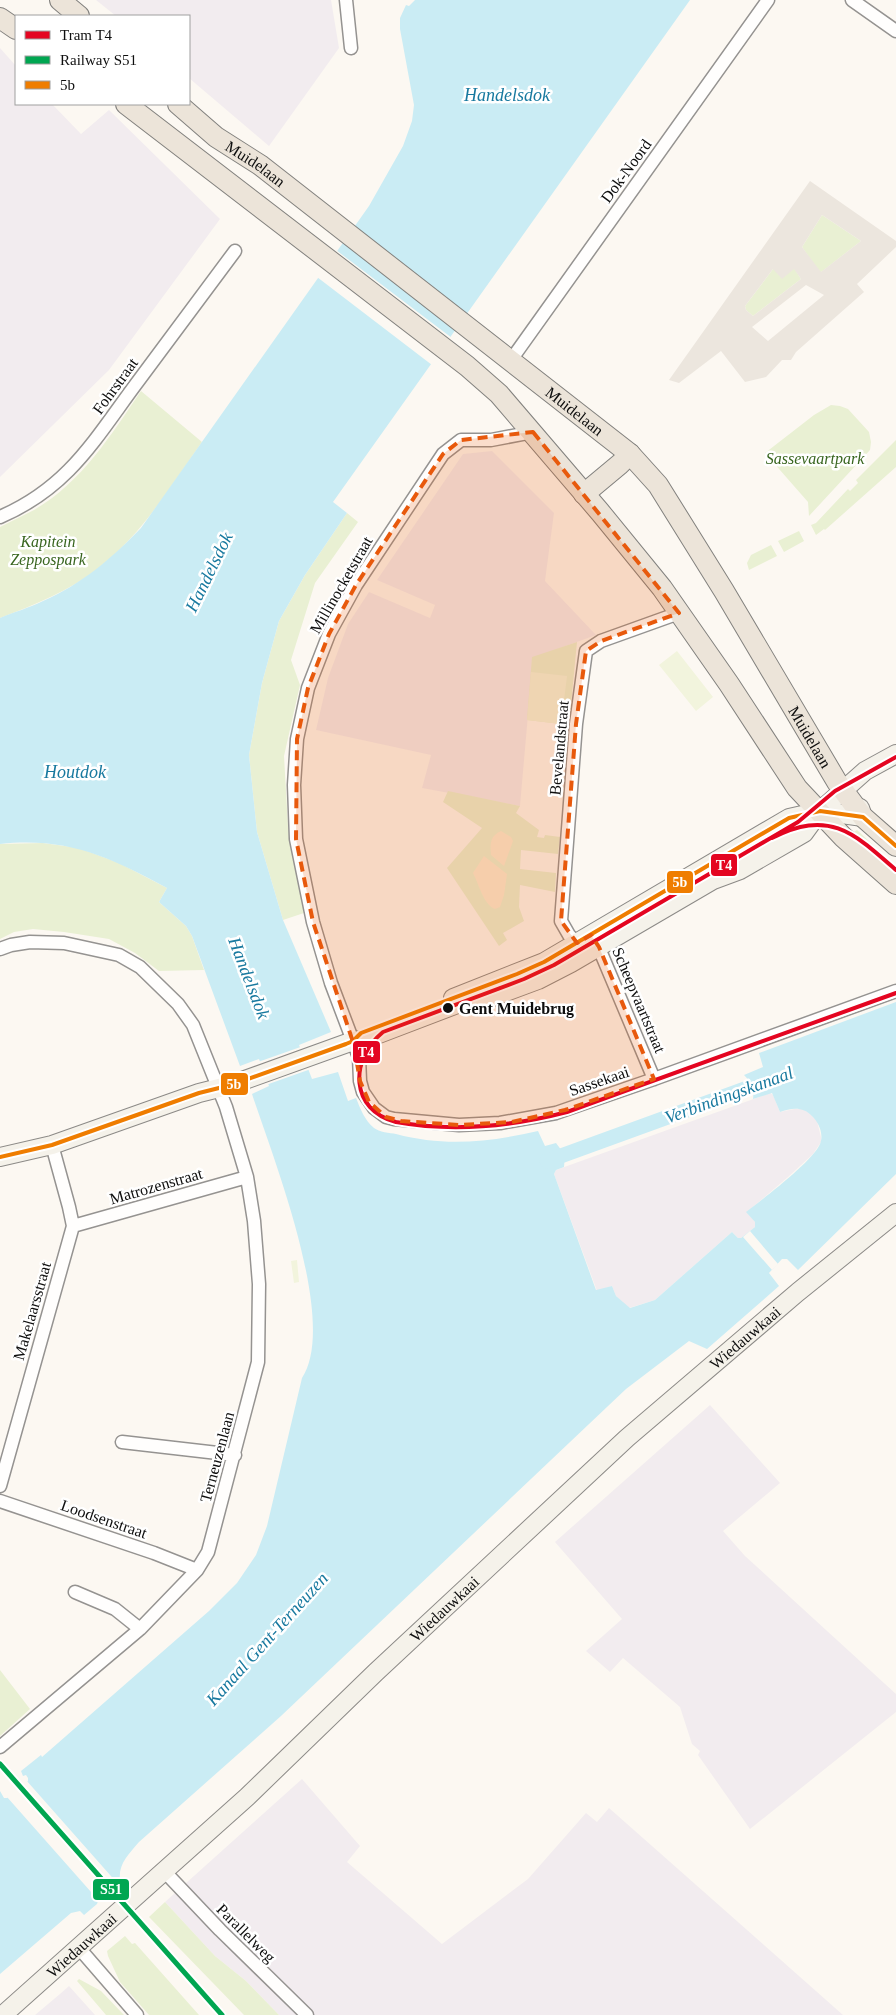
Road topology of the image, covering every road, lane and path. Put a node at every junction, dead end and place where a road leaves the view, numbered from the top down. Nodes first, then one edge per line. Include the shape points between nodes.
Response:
1 (60, 0) edge
2 (346, 0) edge
3 (768, 0) edge
4 (852, 0) edge
5 (78, 15) edge
6 (0, 18) edge
7 (15, 28) edge
8 (896, 31) edge
9 (350, 48) dead end
10 (127, 105) edge
11 (179, 105) edge
12 (235, 251) dead end
13 (510, 360) junction
14 (532, 432) junction
15 (630, 454) junction
16 (584, 494) junction
17 (0, 517) edge
18 (679, 612) junction
19 (896, 754) edge
20 (847, 786) junction
21 (820, 811) junction
22 (863, 817) junction
23 (895, 844) edge
24 (896, 884) edge
25 (589, 941) junction
26 (0, 949) edge
27 (896, 991) edge
28 (349, 1043) junction
29 (654, 1079) junction
30 (220, 1089) junction
31 (52, 1144) junction
32 (0, 1157) edge
33 (247, 1177) junction
34 (896, 1213) edge
35 (72, 1226) junction
36 (122, 1442) dead end
37 (235, 1455) junction
38 (0, 1486) edge
39 (0, 1501) edge
40 (197, 1570) junction
41 (75, 1592) dead end
42 (140, 1628) junction
43 (0, 1747) edge
44 (165, 1872) junction
45 (79, 1948) junction
46 (3, 2015) edge
47 (137, 2015) edge
48 (307, 2015) edge

1 - 5 main road
2 - 9 street
3 - 13 street, Dok-Noord
4 - 8 street
6 - 7 main road
10 - 14 main road, Muidelaan via 467,366 499,394
11 - 13 main road, Muidelaan via 216,137 260,165
12 - 17 street, Fohrstraat via 94,444 36,498
13 - 15 main road, Muidelaan
14 - 16 main road, Muidelaan
14 - 28 street, Millinocketstraat via 491,440 462,440 443,454 356,585 329,634 308,688 298,738 294,785 296,839 313,922
15 - 16 main road
15 - 20 main road, Muidelaan via 658,485
16 - 18 main road, Muidelaan
18 - 21 main road, Muidelaan via 797,788
18 - 25 street, Bevelandstraat via 601,641 586,651 576,724 562,921 570,934
19 - 20 main road via 865,771
20 - 21 main road
20 - 22 main road, Muidelaan
21 - 22 main road
21 - 24 main road, Muidelaan via 843,837
21 - 25 main road via 789,818
22 - 23 main road, Muidelaan
25 - 28 main road via 523,971 361,1033
25 - 29 street, Scheepvaartstraat
26 - 30 street, Terneuzenlaan via 30,942 64,943 119,955 140,967 178,1004 193,1025
27 - 29 street, Sassekaai
28 - 29 street, Sassekaai via 359,1057 360,1082 366,1097 381,1114 401,1121 459,1125 512,1122 565,1110
28 - 30 main road
30 - 31 main road
30 - 33 street, Terneuzenlaan
31 - 32 main road
31 - 35 street, Makelaarsstraat via 70,1207
33 - 35 street, Matrozenstraat
33 - 37 street, Terneuzenlaan via 259,1284 258,1362
34 - 44 main road, Wiedauwkaai via 627,1438
35 - 38 street, Makelaarsstraat
36 - 37 street
37 - 40 street, Terneuzenlaan via 208,1552
39 - 40 street, Loodsenstraat
40 - 42 street, Terneuzenlaan
41 - 42 street via 114,1609
42 - 43 street, Terneuzenlaan
44 - 45 main road, Wiedauwkaai
44 - 48 street, Parallelweg
45 - 46 main road, Wiedauwkaai
45 - 47 street

